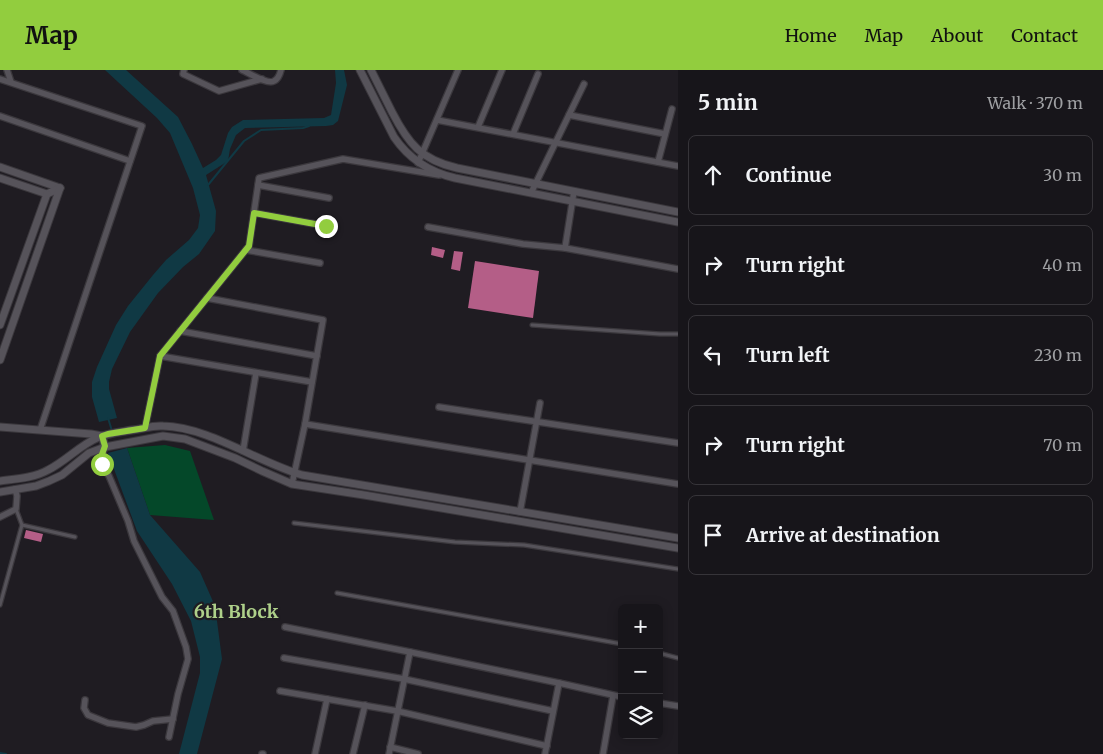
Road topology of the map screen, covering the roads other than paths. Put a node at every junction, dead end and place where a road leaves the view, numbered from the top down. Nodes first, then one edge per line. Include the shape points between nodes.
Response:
1 (7, 70) edge
2 (184, 70) edge
3 (242, 70) edge
4 (281, 70) edge
5 (360, 70) edge
6 (371, 70) edge
7 (458, 70) edge
8 (502, 70) edge
9 (538, 74) dead end
10 (0, 79) edge
11 (262, 79) junction
12 (11, 82) junction
13 (584, 84) dead end
14 (672, 108) dead end
15 (569, 115) junction
16 (0, 116) edge
17 (436, 120) junction
18 (478, 127) junction
19 (513, 134) junction
20 (665, 134) junction
21 (556, 142) junction
22 (422, 154) junction
23 (130, 161) junction
24 (418, 162) junction
25 (658, 162) junction
26 (678, 166) edge
27 (0, 167) edge
28 (0, 178) edge
29 (455, 178) junction
30 (535, 184) junction
31 (258, 185) junction
32 (60, 188) junction
33 (574, 191) junction
34 (531, 193) junction
35 (47, 194) junction
36 (329, 198) dead end
37 (572, 201) junction
38 (678, 212) edge
39 (254, 213) junction
40 (678, 222) edge
41 (326, 226) dead end
42 (428, 227) dead end
43 (565, 248) junction
44 (246, 250) junction
45 (320, 263) dead end
46 (678, 269) edge
47 (207, 298) junction
48 (0, 325) edge
49 (532, 325) dead end
50 (180, 331) junction
51 (678, 334) edge
52 (160, 356) junction
53 (317, 356) junction
54 (0, 360) edge
55 (256, 373) junction
56 (312, 382) junction
57 (540, 403) dead end
58 (439, 407) dead end
59 (537, 422) junction
60 (305, 424) junction
61 (0, 427) edge
62 (145, 428) junction
63 (40, 430) junction
64 (102, 436) junction
65 (678, 443) edge
66 (105, 446) junction
67 (243, 451) junction
68 (530, 460) junction
69 (295, 472) junction
70 (0, 481) edge
71 (292, 484) junction
72 (678, 484) edge
73 (16, 490) junction
74 (0, 492) edge
75 (16, 509) junction
76 (520, 512) junction
77 (0, 517) edge
78 (294, 523) dead end
79 (22, 525) junction
80 (76, 537) dead end
81 (678, 538) edge
82 (678, 548) edge
83 (678, 569) edge
84 (337, 593) dead end
85 (0, 605) edge
86 (284, 627) dead end
87 (618, 643) edge
88 (410, 652) junction
89 (663, 654) edge
90 (284, 658) dead end
91 (678, 658) edge
92 (404, 679) junction
93 (559, 683) junction
94 (280, 691) dead end
95 (613, 696) junction
96 (618, 697) edge
97 (327, 699) junction
98 (86, 700) dead end
99 (663, 704) edge
100 (365, 705) junction
101 (678, 706) edge
102 (398, 711) junction
103 (553, 711) junction
104 (173, 718) junction
105 (169, 737) dead end
106 (547, 746) junction
107 (389, 751) edge
108 (315, 754) edge
109 (353, 754) edge
110 (418, 754) edge
111 (545, 754) edge
112 (604, 754) edge

1 - 12 street
2 - 11 street via 183,74 219,91
3 - 11 street
4 - 11 street via 274,81
5 - 24 street via 394,137
6 - 22 street via 402,132
7 - 17 street
8 - 18 street
9 - 19 street
10 - 12 street
12 - 23 street via 142,126
13 - 15 street
14 - 20 street
15 - 20 street
15 - 21 street
16 - 23 street
17 - 18 street
17 - 22 street
18 - 19 street
19 - 21 street
20 - 25 street
21 - 25 street
21 - 30 street
22 - 24 street
22 - 30 street via 449,167
23 - 63 street
24 - 29 street via 430,170
25 - 26 street
27 - 32 street
28 - 35 street
29 - 31 street via 342,159 259,178
29 - 34 street
30 - 33 street
30 - 34 street
31 - 36 street
31 - 39 street
32 - 35 street
32 - 54 street
33 - 37 street
33 - 38 street
34 - 37 street
35 - 48 street
37 - 40 street
37 - 43 street
39 - 41 street
39 - 44 street
42 - 43 street via 522,244
43 - 46 street
44 - 45 street
44 - 47 street
47 - 50 street
47 - 53 street via 323,320
49 - 51 lane
50 - 52 street
50 - 53 street
52 - 55 street
52 - 62 street
53 - 56 street
55 - 56 street
55 - 67 street
56 - 60 street
57 - 59 street
58 - 59 street
59 - 65 street
59 - 68 street
60 - 68 street
60 - 69 street
61 - 63 street
62 - 64 street
62 - 67 street via 162,425 194,431
63 - 64 street
64 - 66 street
64 - 70 street via 89,441 46,472
66 - 71 street via 163,436 185,439
66 - 73 street via 89,453 62,475
66 - 104 street via 102,464 134,541 162,597 173,611 186,647 188,659
67 - 69 street
68 - 72 street
68 - 76 street
69 - 71 street
69 - 76 street
71 - 82 street
73 - 74 street
73 - 75 street
75 - 77 street
75 - 79 lane
76 - 81 street
78 - 83 lane via 455,542 524,545
79 - 80 lane
79 - 85 lane
84 - 87 lane
86 - 88 street
88 - 92 street
88 - 93 street
89 - 91 lane
90 - 92 street
92 - 102 street
92 - 103 street
93 - 95 street
93 - 103 street
94 - 97 street
95 - 96 street
95 - 112 street
97 - 100 street
97 - 108 street
98 - 104 street via 84,708 88,715 108,723 136,727
99 - 101 street
100 - 102 street
100 - 109 street
102 - 106 street
102 - 107 street
103 - 106 street
104 - 105 street
106 - 111 street
107 - 110 street

